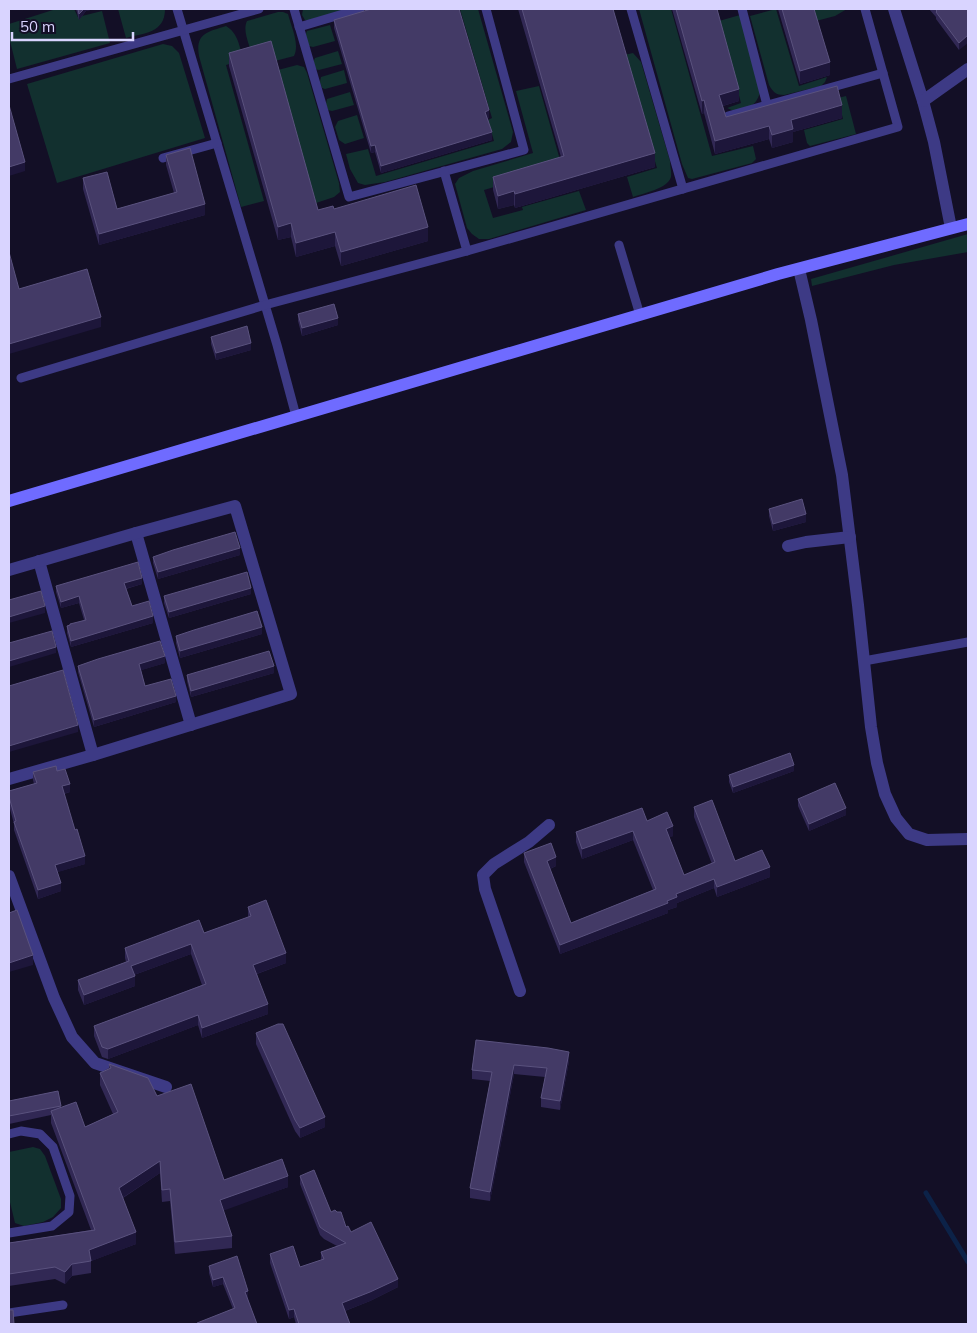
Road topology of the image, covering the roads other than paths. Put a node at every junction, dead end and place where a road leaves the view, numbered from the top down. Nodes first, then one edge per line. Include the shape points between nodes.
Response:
1 (177, 9) edge
2 (259, 9) edge
3 (294, 9) edge
4 (360, 9) edge
5 (486, 9) edge
6 (630, 9) edge
7 (742, 9) edge
8 (865, 9) edge
9 (894, 9) edge
10 (300, 26) junction
11 (184, 30) junction
12 (968, 69) edge
13 (883, 73) junction
14 (9, 78) edge
15 (924, 101) junction
16 (767, 105) junction
17 (728, 116) edge
18 (217, 143) junction
19 (163, 158) dead end
20 (444, 171) junction
21 (683, 189) junction
22 (968, 224) edge
23 (951, 228) junction
24 (619, 245) dead end
25 (467, 251) junction
26 (799, 269) junction
27 (265, 305) junction
28 (640, 315) junction
29 (21, 378) dead end
30 (296, 416) junction
31 (9, 501) edge
32 (136, 533) junction
33 (850, 537) junction
34 (788, 546) dead end
35 (39, 560) junction
36 (9, 570) edge
37 (968, 642) edge
38 (864, 661) junction
39 (191, 725) junction
40 (93, 755) junction
41 (9, 779) edge
42 (549, 825) dead end
43 (968, 839) edge
44 (9, 876) edge
45 (520, 991) dead end
46 (166, 1087) dead end
47 (9, 1134) edge
48 (9, 1233) edge
49 (63, 1305) dead end
50 (9, 1313) edge

1 - 11 lane
2 - 11 lane
3 - 10 lane
4 - 10 lane
5 - 20 lane via 524,150
6 - 21 lane
7 - 16 lane
8 - 13 lane
9 - 15 street
10 - 20 lane via 349,197
11 - 14 lane
11 - 18 lane
12 - 15 street
13 - 16 lane
13 - 21 lane via 898,126
15 - 23 street
16 - 17 lane
18 - 19 lane
18 - 27 lane
20 - 25 lane
21 - 25 lane
22 - 23 main road
23 - 26 main road
24 - 28 lane
25 - 27 lane
26 - 28 main road
26 - 33 street via 842,476
27 - 29 lane
27 - 30 lane
28 - 30 main road
30 - 31 main road
32 - 35 street
32 - 39 street
32 - 39 street via 235,506 291,694
33 - 34 street
33 - 38 street
35 - 36 street
35 - 40 street
37 - 38 lane
38 - 43 street via 877,763 885,794 896,818 909,834 927,840
39 - 40 street
40 - 41 street
42 - 45 street via 494,864 484,875 485,889
44 - 46 street via 54,998 72,1037 95,1063
47 - 48 lane via 21,1131 40,1134 53,1147 70,1196 68,1212 52,1226
49 - 50 lane

